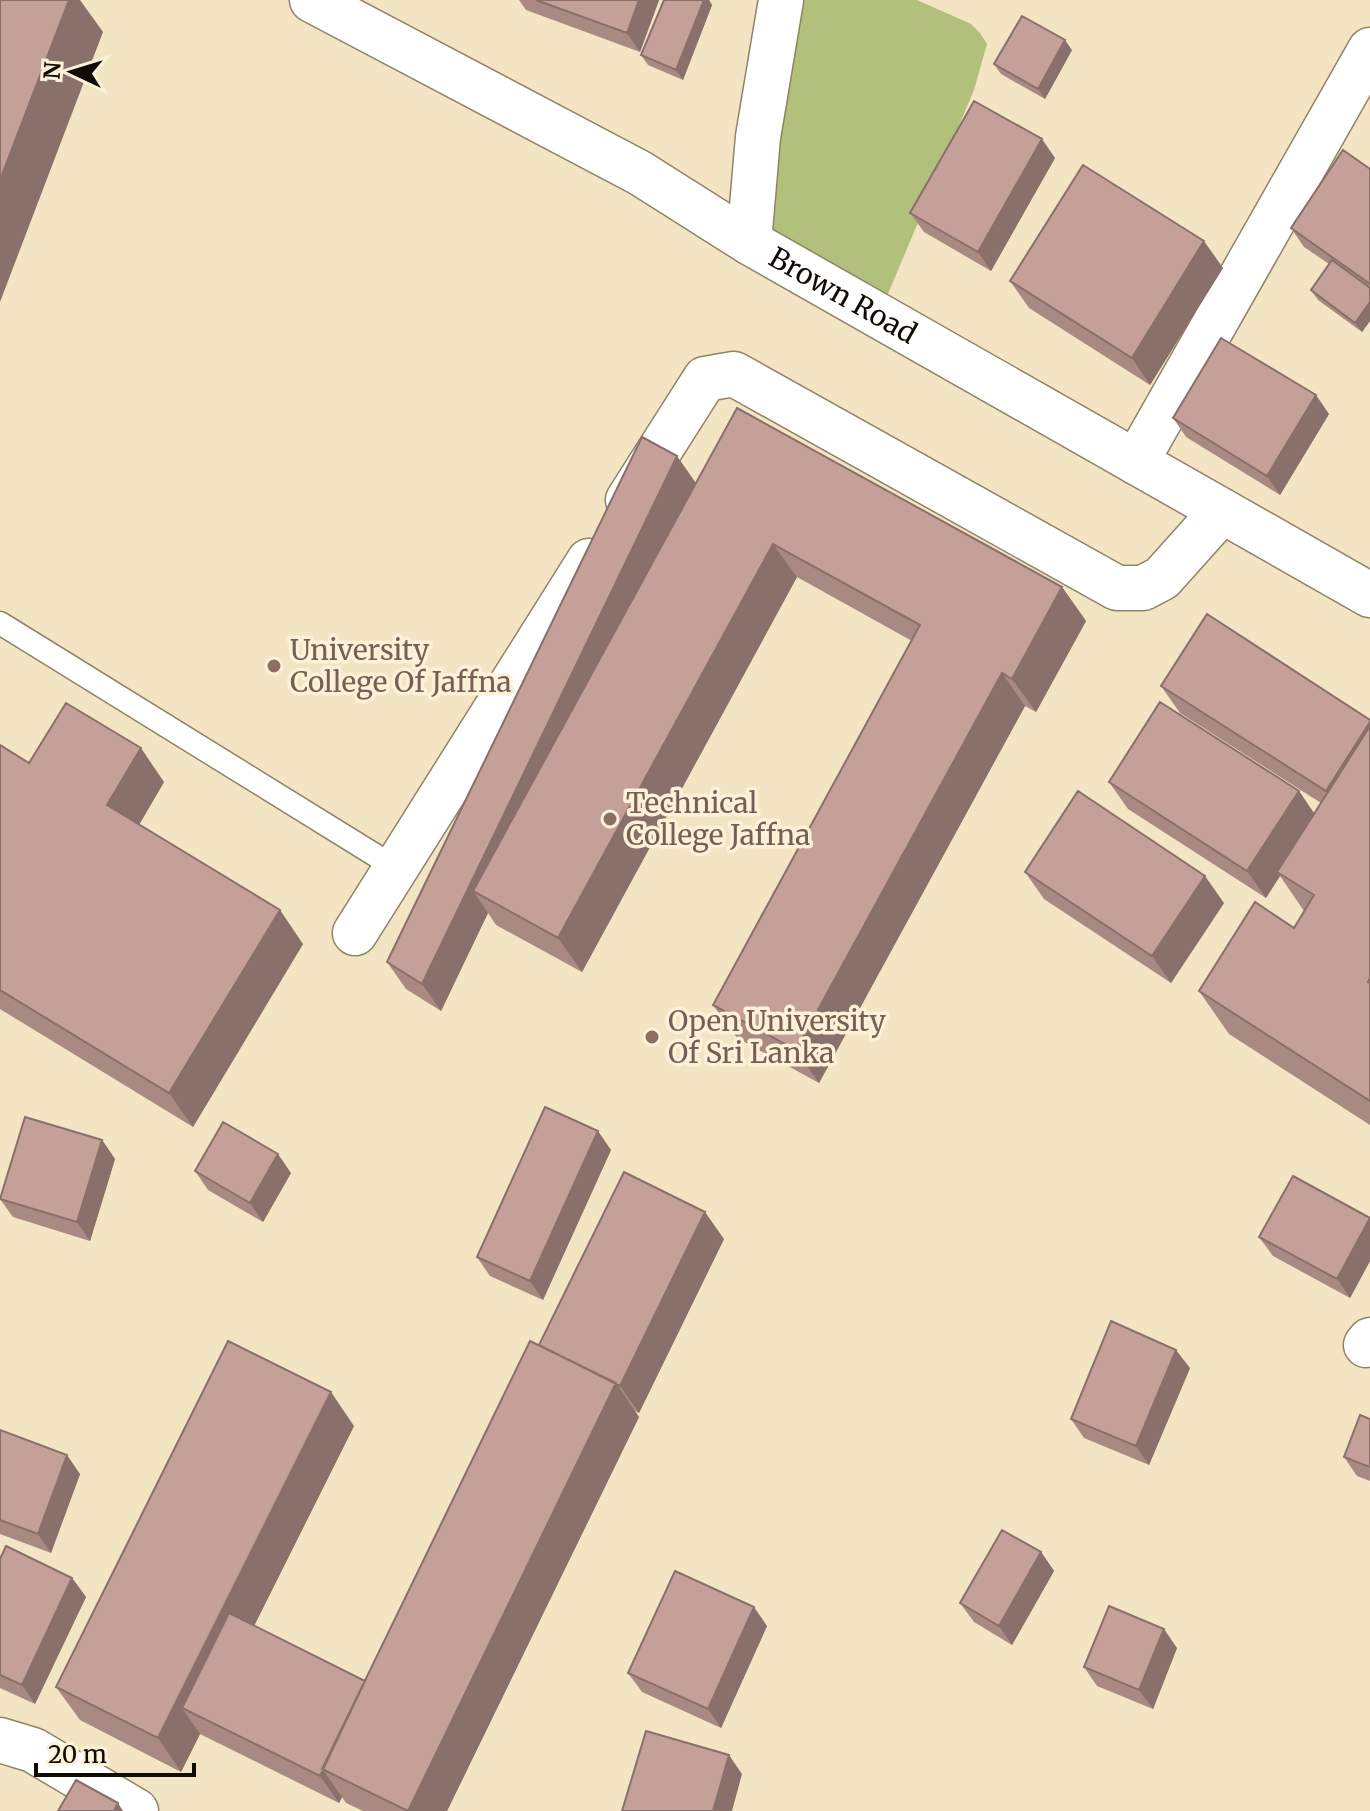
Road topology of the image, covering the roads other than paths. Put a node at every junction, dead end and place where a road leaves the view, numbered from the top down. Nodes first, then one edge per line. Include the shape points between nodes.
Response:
1 (312, 0) edge
2 (781, 0) edge
3 (1370, 50) edge
4 (749, 242) junction
5 (1136, 462) junction
6 (1222, 511) junction
7 (1370, 595) edge
8 (0, 623) edge
9 (396, 868) junction
10 (355, 933) dead end
11 (0, 1740) edge
12 (136, 1811) edge

1 - 4 street, Brown Road via 640,173
2 - 4 street via 758,137
3 - 5 street
4 - 5 street, Brown Road
5 - 6 street, Brown Road
6 - 7 street, Brown Road
6 - 9 street via 1162,578 1143,588 1117,588 734,374 705,379
8 - 9 lane
9 - 10 street
11 - 12 street via 33,1750

